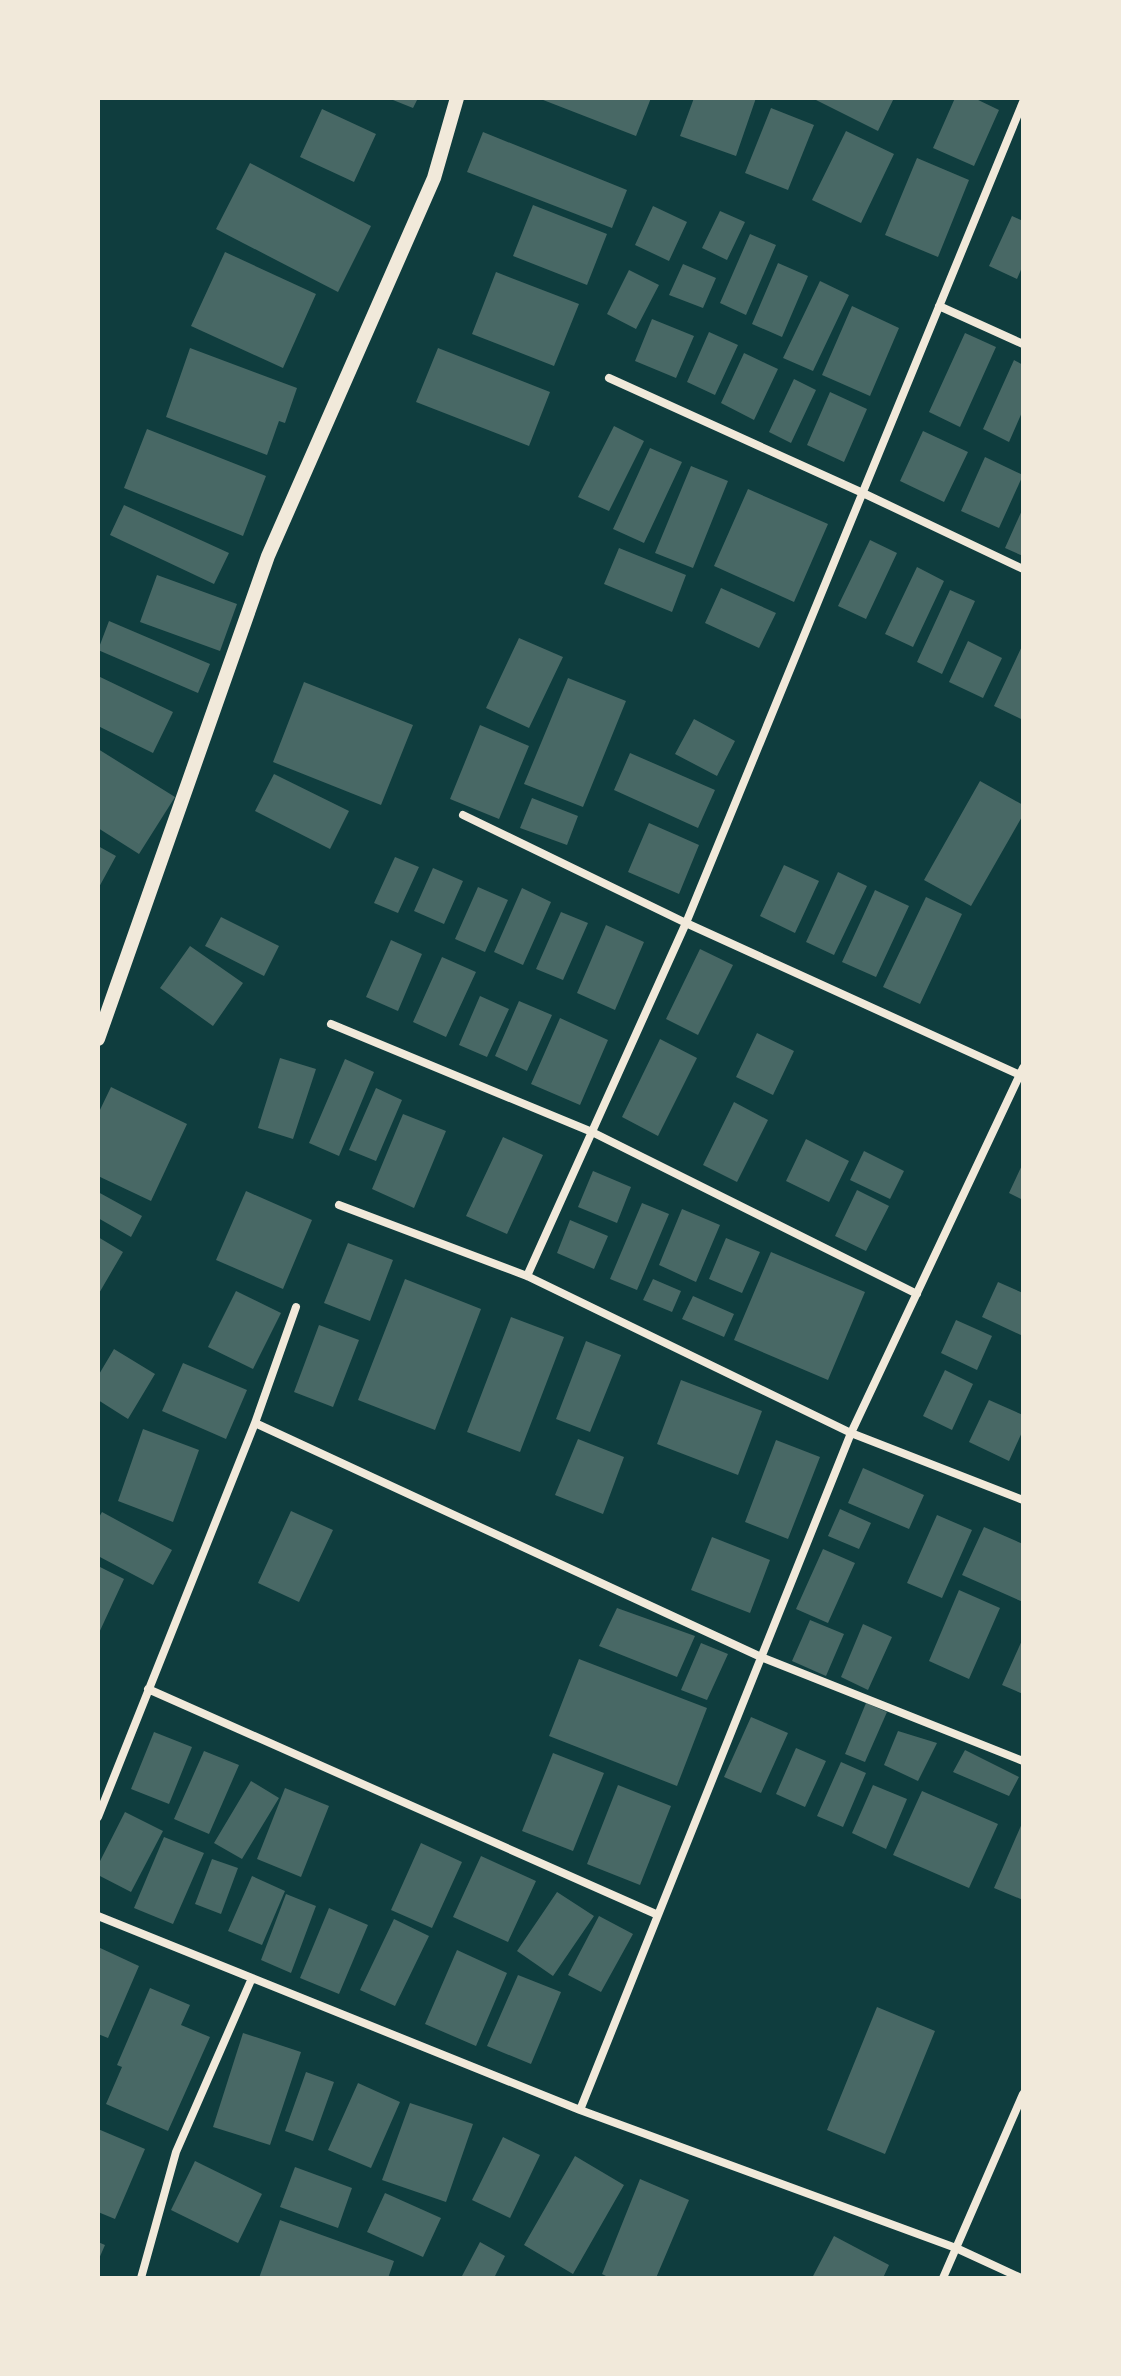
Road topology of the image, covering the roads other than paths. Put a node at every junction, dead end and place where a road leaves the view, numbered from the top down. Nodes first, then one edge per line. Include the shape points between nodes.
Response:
1 (457, 98) edge
2 (1023, 102) edge
3 (939, 306) junction
4 (1023, 344) edge
5 (609, 378) dead end
6 (865, 494) junction
7 (1023, 569) edge
8 (463, 815) dead end
9 (686, 923) junction
10 (331, 1024) dead end
11 (98, 1039) edge
12 (1022, 1072) edge
13 (592, 1132) junction
14 (339, 1205) dead end
15 (527, 1276) junction
16 (917, 1294) junction
17 (296, 1307) dead end
18 (255, 1423) junction
19 (851, 1433) junction
20 (1023, 1500) edge
21 (761, 1657) junction
22 (148, 1689) junction
23 (1023, 1761) edge
24 (98, 1817) edge
25 (658, 1915) junction
26 (98, 1916) edge
27 (252, 1978) junction
28 (1023, 2094) edge
29 (580, 2110) junction
30 (956, 2248) junction
31 (141, 2278) edge
32 (943, 2278) edge
33 (1021, 2278) edge

1 - 11 street via 434,178 268,556
2 - 3 street
3 - 4 street
3 - 6 street
5 - 6 street
6 - 7 street
6 - 9 street
8 - 9 street
9 - 12 street
9 - 13 street
10 - 13 street
12 - 16 street
13 - 15 street
13 - 16 street
14 - 15 street
15 - 19 street
16 - 19 street
17 - 18 street
18 - 21 street
18 - 22 street
19 - 20 street
19 - 21 street
21 - 23 street
21 - 25 street
22 - 24 street
22 - 25 street
25 - 29 street
26 - 27 street
27 - 29 street
27 - 31 street via 176,2152
28 - 30 street
29 - 30 street
30 - 32 street
30 - 33 street

